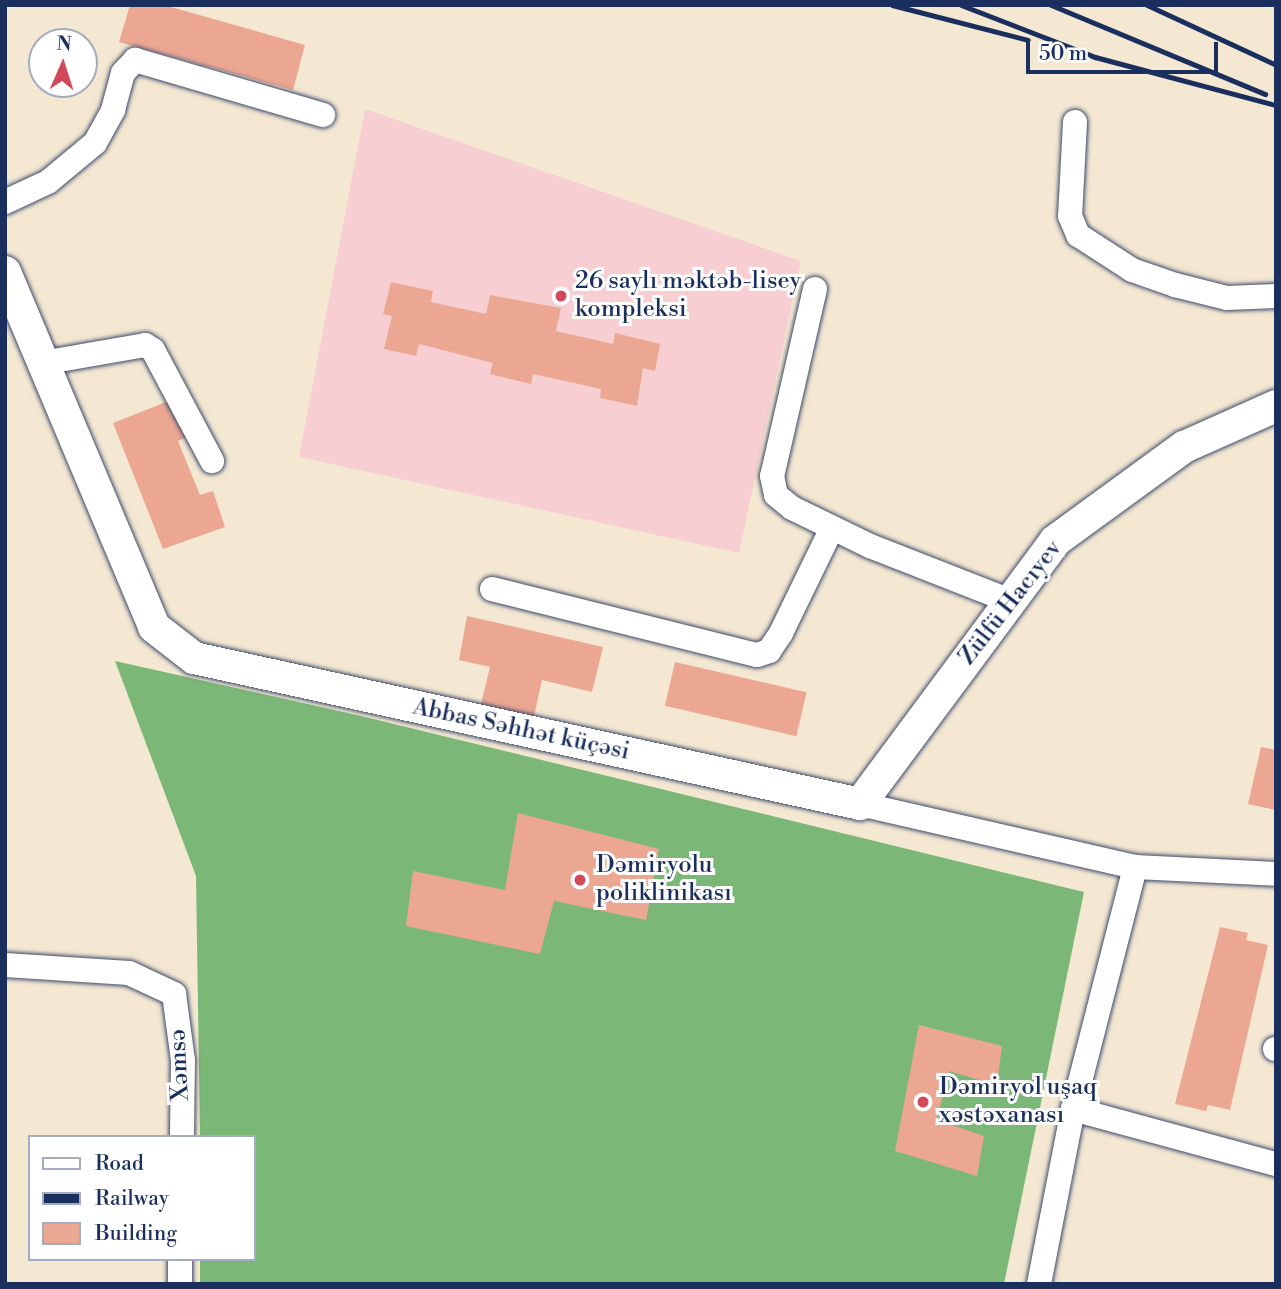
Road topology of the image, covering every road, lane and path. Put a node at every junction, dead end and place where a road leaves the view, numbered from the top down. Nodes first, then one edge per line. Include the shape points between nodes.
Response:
1 (323, 115) dead end
2 (1075, 122) dead end
3 (5, 202) edge
4 (5, 272) edge
5 (815, 289) dead end
6 (1276, 296) edge
7 (42, 363) junction
8 (1276, 406) edge
9 (212, 461) dead end
10 (832, 528) junction
11 (492, 589) dead end
12 (1010, 601) junction
13 (860, 804) junction
14 (1135, 867) junction
15 (1276, 874) edge
16 (5, 965) edge
17 (1073, 1109) junction
18 (182, 1135) edge
19 (1276, 1164) edge
20 (180, 1261) edge
21 (180, 1284) edge
22 (1039, 1284) edge

1 - 3 street via 135,60 123,73 113,110 94,143 48,182
2 - 6 street via 1070,216 1078,235 1132,270 1175,285 1227,298
4 - 7 main road, Abbas Səhhət küçəsi
5 - 10 street via 772,477 776,495
7 - 9 street via 145,345 153,350
7 - 13 main road, Abbas Səhhət küçəsi via 154,627 194,658
8 - 12 main road, Zülfü Hacıyev via 1184,447 1055,541
10 - 11 street via 781,633 769,651 757,656
10 - 12 street
12 - 13 main road, Zülfü Hacıyev
13 - 14 street, Abbas Səhhət küçəsi
14 - 15 street, Abbas Səhhət küçəsi
14 - 17 street
16 - 18 street, Xəmsə via 129,973 174,994 183,1061
17 - 19 street
17 - 22 street
20 - 21 street

